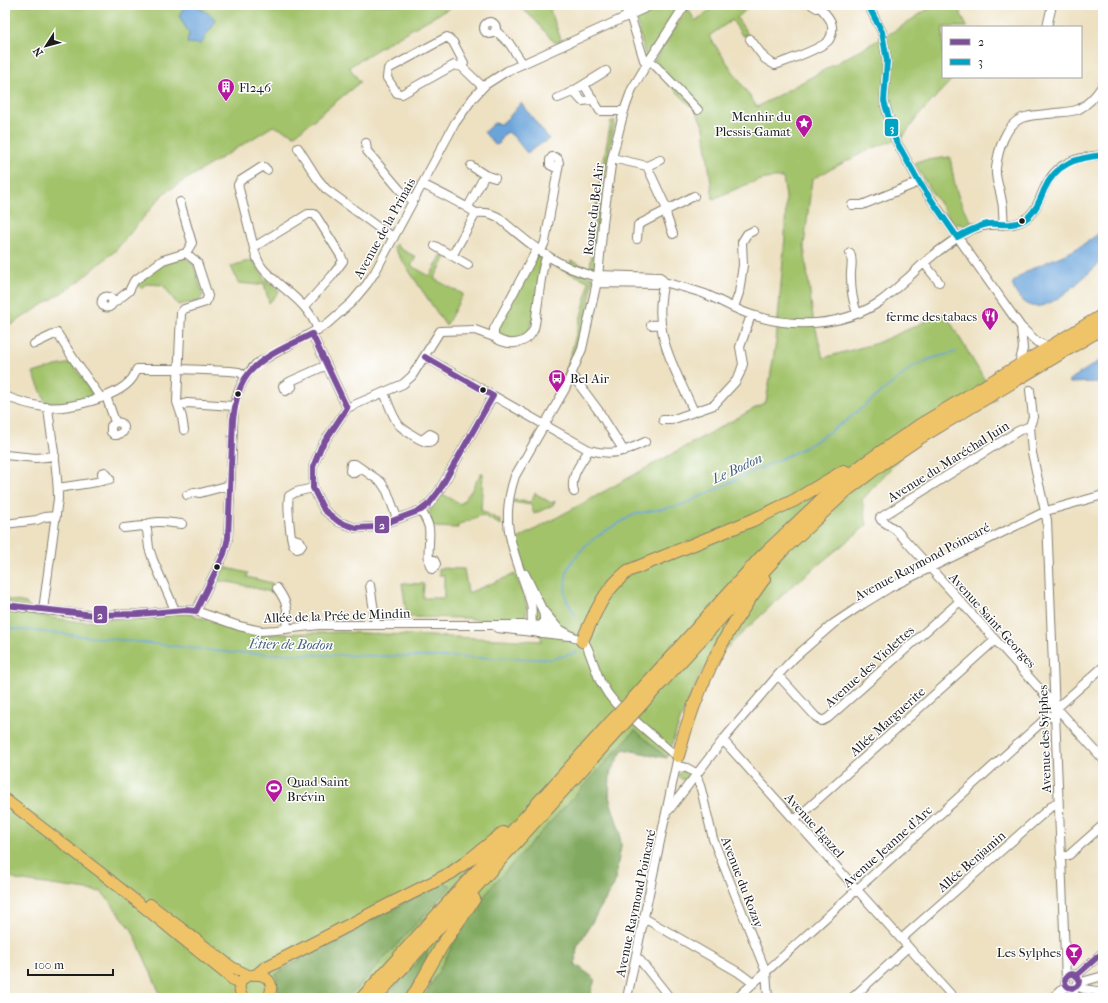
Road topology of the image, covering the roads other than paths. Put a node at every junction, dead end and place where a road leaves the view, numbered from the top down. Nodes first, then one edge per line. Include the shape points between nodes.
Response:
1 (620, 5) edge
2 (652, 5) edge
3 (685, 5) edge
4 (812, 5) edge
5 (868, 5) edge
6 (1052, 5) edge
7 (822, 6) edge
8 (630, 15) junction
9 (1047, 26) edge
10 (495, 30) dead end
11 (750, 39) dead end
12 (648, 62) junction
13 (524, 64) junction
14 (462, 67) junction
15 (606, 71) dead end
16 (584, 85) junction
17 (1103, 85) edge
18 (483, 87) junction
19 (573, 91) junction
20 (558, 98) dead end
21 (593, 100) junction
22 (698, 110) dead end
23 (624, 112) junction
24 (366, 143) dead end
25 (298, 148) dead end
26 (1103, 155) edge
27 (612, 158) junction
28 (660, 160) dead end
29 (471, 166) dead end
30 (647, 166) junction
31 (558, 169) dead end
32 (267, 170) dead end
33 (485, 175) junction
34 (495, 178) dead end
35 (919, 182) junction
36 (422, 184) junction
37 (694, 196) dead end
38 (413, 200) junction
39 (180, 202) dead end
40 (852, 205) dead end
41 (468, 206) junction
42 (666, 210) junction
43 (476, 213) junction
44 (1003, 226) junction
45 (753, 231) dead end
46 (674, 234) dead end
47 (957, 237) junction
48 (394, 238) junction
49 (637, 239) dead end
50 (435, 246) dead end
51 (254, 247) junction
52 (541, 252) junction
53 (186, 253) junction
54 (850, 253) dead end
55 (452, 256) junction
56 (924, 263) junction
57 (468, 265) dead end
58 (597, 278) junction
59 (664, 282) junction
60 (940, 282) dead end
61 (112, 302) dead end
62 (305, 306) junction
63 (734, 307) junction
64 (857, 313) junction
65 (751, 315) junction
66 (1103, 315) edge
67 (497, 321) junction
68 (660, 324) junction
69 (651, 325) dead end
70 (1021, 327) junction
71 (1103, 328) edge
72 (475, 330) junction
73 (315, 332) junction
74 (494, 337) junction
75 (34, 344) dead end
76 (1049, 347) junction
77 (425, 357) junction
78 (1019, 364) junction
79 (327, 365) junction
80 (179, 369) junction
81 (572, 374) junction
82 (245, 376) junction
83 (291, 381) dead end
84 (1030, 390) dead end
85 (384, 392) junction
86 (5, 396) edge
87 (493, 396) junction
88 (103, 397) junction
89 (179, 406) junction
90 (234, 406) junction
91 (48, 407) junction
92 (347, 408) junction
93 (694, 412) junction
94 (663, 420) dead end
95 (116, 422) dead end
96 (544, 424) junction
97 (1030, 426) junction
98 (184, 430) dead end
99 (422, 440) dead end
100 (646, 442) dead end
101 (589, 450) junction
102 (624, 452) junction
103 (5, 455) edge
104 (55, 456) junction
105 (865, 463) junction
106 (359, 468) dead end
107 (103, 481) dead end
108 (230, 485) junction
109 (58, 488) junction
110 (313, 488) junction
111 (574, 492) dead end
112 (187, 495) dead end
113 (1103, 495) edge
114 (421, 510) junction
115 (1046, 511) junction
116 (56, 516) junction
117 (397, 518) junction
118 (880, 518) joint
119 (5, 524) edge
120 (182, 524) dead end
121 (143, 526) junction
122 (124, 528) dead end
123 (292, 538) dead end
124 (783, 550) junction
125 (429, 558) dead end
126 (516, 560) junction
127 (930, 567) junction
128 (370, 585) dead end
129 (277, 588) dead end
130 (960, 601) junction
131 (5, 605) edge
132 (542, 609) junction
133 (43, 610) junction
134 (175, 610) junction
135 (196, 611) junction
136 (376, 624) junction
137 (532, 625) junction
138 (482, 626) junction
139 (543, 626) junction
140 (286, 629) junction
141 (559, 629) junction
142 (538, 634) junction
143 (576, 639) junction
144 (995, 640) junction
145 (1103, 667) edge
146 (778, 675) junction
147 (634, 704) junction
148 (1054, 706) junction
149 (1054, 715) junction
150 (614, 727) junction
151 (723, 740) junction
152 (1103, 759) edge
153 (678, 761) junction
154 (696, 773) junction
155 (675, 777) junction
156 (690, 783) junction
157 (5, 799) edge
158 (1058, 803) junction
159 (667, 813) junction
160 (526, 816) junction
161 (794, 820) junction
162 (38, 824) junction
163 (1103, 824) edge
164 (1060, 858) junction
165 (498, 863) junction
166 (857, 889) junction
167 (644, 918) junction
168 (901, 939) junction
169 (908, 947) junction
170 (1103, 952) edge
171 (636, 957) junction
172 (766, 972) junction
173 (253, 975) junction
174 (1103, 976) edge
175 (753, 983) junction
176 (1072, 983) junction
177 (240, 986) junction
178 (1103, 992) edge
179 (243, 998) edge
180 (269, 998) edge
181 (362, 998) edge
182 (376, 998) edge
183 (412, 998) edge
184 (627, 998) edge
185 (670, 998) edge
186 (737, 998) edge
187 (768, 998) edge
188 (852, 998) edge
189 (954, 998) edge
190 (1052, 998) edge
191 (1073, 998) edge

1 - 8 street
2 - 8 street, Avenue de la Prinais
3 - 12 street, Route du Bel Air
4 - 7 street via 817,8
5 - 35 street via 882,32 887,61 884,101 895,139
6 - 9 street
7 - 11 street via 831,21 832,32 829,40 820,46 775,65 765,60
8 - 12 street via 644,60
8 - 13 street, Avenue de la Prinais
10 - 13 street via 509,43
12 - 22 street
12 - 23 street, Route du Bel Air via 632,89
13 - 18 street, Avenue de la Prinais via 507,71
14 - 14 street via 464,63 453,42 447,38 388,69 387,78 396,93 402,94 454,65
14 - 18 street
15 - 16 street
16 - 19 street
16 - 21 street
17 - 44 street via 1092,99 1079,109 1020,119 1007,132 996,169
18 - 36 street, Avenue de la Prinais via 455,122
19 - 20 street
19 - 21 street via 582,101
21 - 23 street via 600,111
23 - 27 street, Route du Bel Air
24 - 38 street via 367,151 400,190
25 - 48 street via 326,189
26 - 44 street via 1078,158 1058,169 1050,177 1036,209 1016,224
27 - 30 street
27 - 58 street, Route du Bel Air
28 - 30 street
29 - 33 street
30 - 42 street
31 - 52 street
32 - 51 street via 262,167 238,183
33 - 34 street
33 - 41 street
35 - 40 street via 862,205
35 - 47 street
36 - 38 street, Avenue de la Prinais
36 - 41 street
37 - 42 street
38 - 48 street, Avenue de la Prinais
39 - 53 street via 192,243
41 - 43 street
42 - 46 street
42 - 49 street via 638,225
43 - 52 street via 483,212 498,217
43 - 55 street
44 - 47 street via 983,226
45 - 63 street via 747,234 742,242 743,265
47 - 56 street
47 - 70 street
48 - 73 street, Avenue de la Prinais via 367,284 341,313
50 - 55 street
51 - 62 street via 264,271
51 - 62 street via 308,214 316,216 343,261
52 - 58 street
52 - 67 street
52 - 74 street via 543,265 533,331 528,338 518,344
53 - 61 street via 163,260 134,281 129,291
53 - 80 street via 197,262 208,296 206,302 182,311
54 - 64 street via 851,292
55 - 57 street
56 - 60 street
56 - 64 street via 879,303
58 - 59 street via 659,284
58 - 81 street, Route du Bel Air via 582,349
59 - 63 street via 704,293
59 - 68 street via 660,296
62 - 73 street
63 - 65 street
64 - 65 street via 831,321 800,324
65 - 93 street via 740,347 742,364 736,381 714,404
66 - 76 highway
67 - 72 street
67 - 74 street
68 - 69 street
68 - 93 street via 667,351
70 - 76 street via 1037,342
70 - 78 street via 1023,349
71 - 124 highway via 893,456 846,491
72 - 74 street
72 - 77 street via 440,331
73 - 79 street
73 - 82 street, Avenue de la Prinais via 256,364
75 - 88 street via 57,333 74,361
76 - 78 highway
77 - 85 street via 403,384
77 - 87 street
78 - 105 highway via 945,409
79 - 83 street
79 - 92 street
80 - 82 street via 230,371
80 - 88 street via 137,369 130,381
80 - 89 street
81 - 96 street, Route du Bel Air
81 - 102 street
82 - 90 street, Avenue de la Prinais
84 - 97 street, Avenue des Sylphes via 1033,417
85 - 92 street
85 - 99 street via 398,424
86 - 91 street
87 - 96 street
87 - 114 street via 439,491
88 - 91 street via 68,406
88 - 95 street
89 - 90 street via 187,403
89 - 98 street
90 - 108 street, Avenue de la Prinais
91 - 104 street
92 - 110 street via 318,452 313,467
93 - 94 street
96 - 101 street
96 - 126 street, Route du Bel Air via 510,489 508,526
97 - 115 street, Avenue des Sylphes via 1032,453
97 - 118 street, Avenue du Maréchal Juin via 1018,431
100 - 102 street
101 - 102 street via 609,454
101 - 111 street via 573,478
103 - 104 street via 36,458
104 - 109 street
105 - 143 highway via 856,464 795,500 753,520 628,571 607,592
105 - 147 highway via 819,501 767,551
106 - 117 street via 381,482
107 - 109 street
108 - 112 street
108 - 135 street, Avenue de la Prinais via 228,538 224,554
109 - 116 street
110 - 117 street via 324,510 339,522 356,528 376,527
110 - 123 street via 289,496
113 - 115 street, Avenue Raymond Poincaré
114 - 117 street
114 - 125 street via 429,527
115 - 127 street, Avenue Raymond Poincaré
115 - 148 street, Avenue des Sylphes
116 - 119 street
116 - 133 street
118 - 127 street, Avenue Saint-Georges via 896,530
120 - 121 street via 156,522
121 - 122 street
121 - 134 street via 147,530 153,560
124 - 147 highway
124 - 153 highway via 779,562 749,599 712,661 686,725
126 - 132 street
126 - 137 street via 533,610
127 - 130 street, Avenue Saint-Georges
127 - 146 street, Avenue Raymond Poincaré via 862,604 833,624
128 - 136 street
129 - 140 street via 288,610
130 - 144 street, Avenue Saint-Georges
130 - 146 street, Avenue des Violettes via 822,721
131 - 133 street, Allée de la Prée de Mindin
132 - 139 street via 545,617
132 - 141 street
133 - 134 street, Allée de la Prée de Mindin via 101,615
134 - 135 street, Allée de la Prée de Mindin
135 - 140 street, Allée de la Prée de Mindin via 261,631
136 - 138 street, Allée de la Prée de Mindin
136 - 140 street, Allée de la Prée de Mindin via 318,625
137 - 138 street
137 - 139 street
137 - 142 street
138 - 142 street
139 - 141 street
139 - 142 street
141 - 143 street
142 - 143 street
143 - 153 street via 588,649 600,681 616,704
144 - 148 street, Avenue Saint-Georges
144 - 161 street, Allée Marguerite
145 - 148 street via 1059,706
146 - 151 street, Avenue Raymond Poincaré
147 - 150 highway, bridge
148 - 149 street, Avenue des Sylphes
148 - 152 street, Avenue Saint-Georges
149 - 158 street, Avenue des Sylphes
149 - 166 street, Avenue Jeanne d'Arc via 1042,721
150 - 160 highway
150 - 165 highway
151 - 154 street, Avenue Raymond Poincaré
151 - 161 street, Avenue Egazel
153 - 154 street
153 - 155 street, Avenue Raymond Poincaré
154 - 156 street, Avenue Raymond Poincaré
154 - 172 street, Avenue du Rozay via 714,839
155 - 156 street
155 - 159 street, Avenue Raymond Poincaré
156 - 159 street, Avenue Raymond Poincaré
157 - 162 main road
158 - 164 street, Avenue des Sylphes
158 - 168 street, Allée Benjamin
159 - 167 street, Avenue Raymond Poincaré
160 - 173 highway via 450,873
160 - 181 highway
161 - 166 street, Avenue Egazel
162 - 173 main road via 107,870 232,968
162 - 177 main road
163 - 164 street via 1069,855
164 - 176 street, Avenue des Sylphes via 1066,966
165 - 182 highway
165 - 183 highway via 495,874 482,888 446,940
166 - 168 street, Avenue Egazel
166 - 172 street, Avenue Jeanne d'Arc
167 - 171 street, Avenue Raymond Poincaré
167 - 175 street
168 - 169 street, Avenue Egazel
169 - 188 street
169 - 189 street, Avenue Egazel
170 - 176 street
171 - 184 street, Avenue Raymond Poincaré
171 - 185 street
172 - 175 street, Avenue Jeanne d'Arc
172 - 187 street, Avenue du Rozay
173 - 177 main road via 244,978
173 - 180 main road via 262,975 269,982
174 - 176 street
175 - 186 street, Avenue Jeanne d'Arc
176 - 178 street via 1084,989
176 - 190 street
176 - 191 street, Avenue des Sylphes
177 - 179 main road

